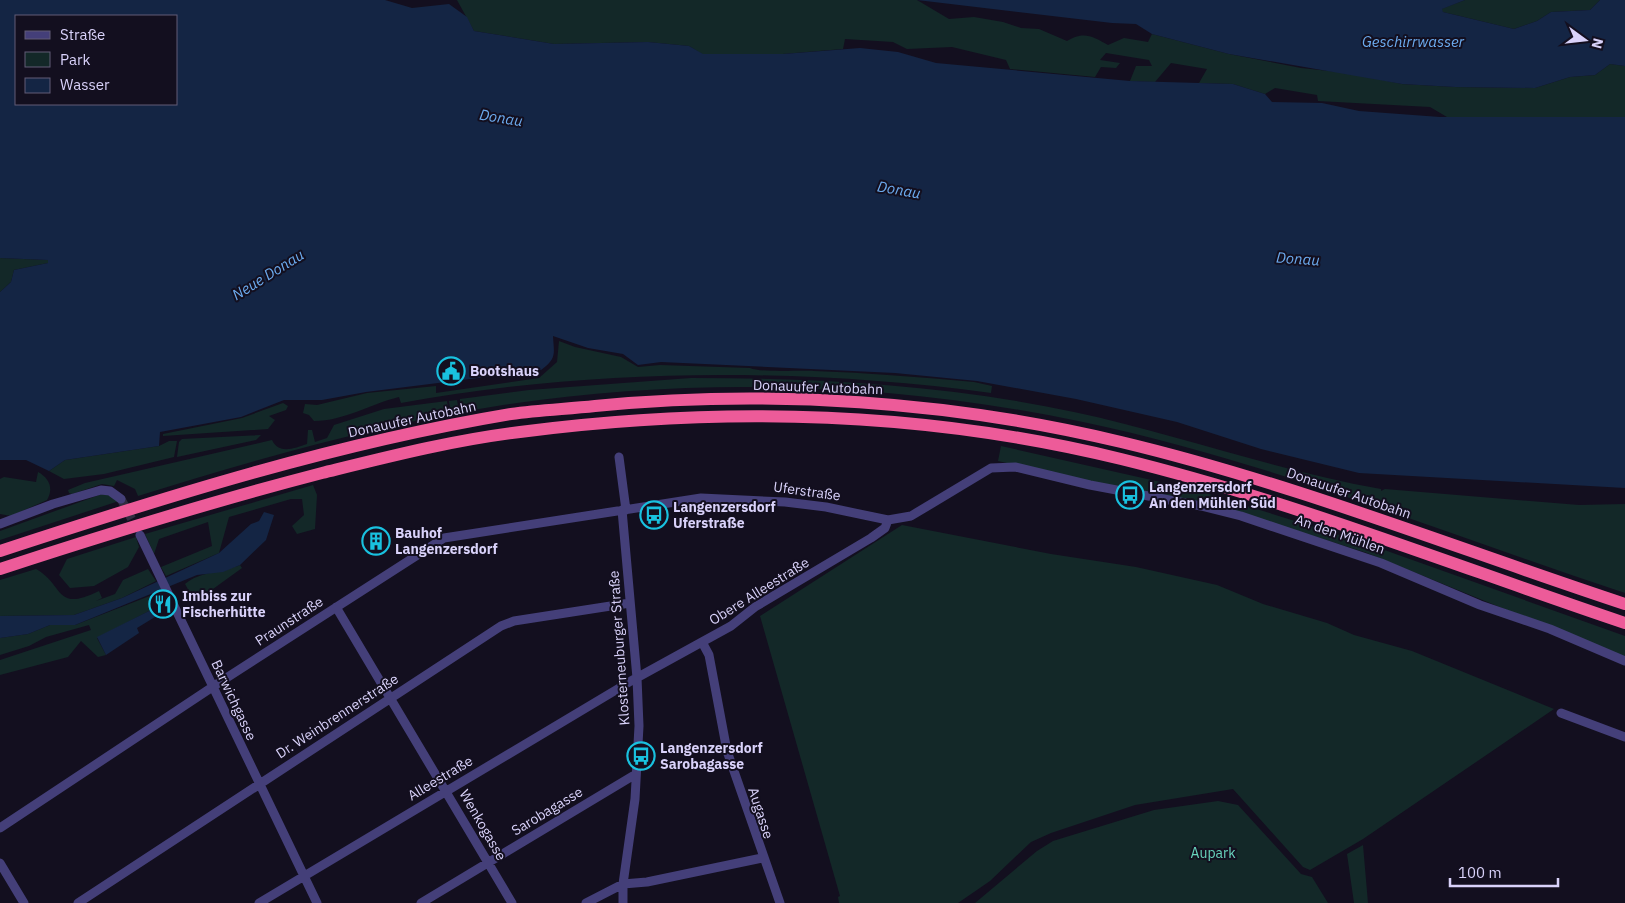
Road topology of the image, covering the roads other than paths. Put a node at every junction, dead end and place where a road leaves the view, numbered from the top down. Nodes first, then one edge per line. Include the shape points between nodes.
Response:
1 (619, 457) dead end
2 (976, 475) joint
3 (121, 499) tunnel mouth
4 (624, 510) junction
5 (888, 520) junction
6 (0, 524) edge
7 (140, 535) tunnel mouth
8 (0, 551) edge
9 (0, 569) edge
10 (630, 603) junction
11 (1625, 604) edge
12 (336, 607) junction
13 (1625, 623) edge
14 (702, 642) junction
15 (1625, 661) edge
16 (637, 678) junction
17 (214, 686) junction
18 (390, 698) junction
19 (1561, 713) dead end
20 (1625, 737) edge
21 (636, 774) junction
22 (258, 783) junction
23 (446, 790) junction
24 (0, 828) edge
25 (762, 858) junction
26 (488, 862) junction
27 (0, 863) edge
28 (304, 875) junction
29 (623, 884) junction
30 (24, 903) edge
31 (78, 903) edge
32 (259, 903) edge
33 (318, 903) edge
34 (421, 903) edge
35 (512, 903) edge
36 (586, 903) edge
37 (623, 903) edge
38 (780, 903) edge

1 - 4 street, Klosterneuburger Straße
2 - 5 street, Uferstraße via 911,516
2 - 15 street, An den Mühlen via 999,466 1016,467 1241,516 1381,563
3 - 6 street via 110,491 101,490
4 - 5 street, Uferstraße via 680,501 728,498 822,506
4 - 10 street, Klosterneuburger Straße
4 - 12 street, Praunstraße via 444,538
5 - 14 street, Obere Alleestraße via 885,528 871,538
7 - 17 street, Barwichgasse
8 - 11 highway, Donauufer Autobahn via 252,473 381,439 515,414 667,399 808,399 970,413 1122,442 1271,482
9 - 13 highway via 250,492 411,452 517,432 662,418 805,416 966,430 1121,459 1266,500
10 - 16 street, Klosterneuburger Straße
10 - 18 street, Dr. Weinbrennerstraße via 514,621 501,626
12 - 17 street, Praunstraße
12 - 18 street, Wenkogasse
14 - 16 street, Obere Alleestraße
14 - 25 street, Augasse via 709,655 727,751
16 - 21 street, Klosterneuburger Straße
16 - 23 street, Alleestraße
17 - 22 street, Barwichgasse
17 - 24 street, Praunstraße
18 - 22 street, Dr. Weinbrennerstraße
18 - 23 street, Wenkogasse
19 - 20 street
21 - 26 street, Sarobagasse
21 - 29 street, Klosterneuburger Straße
22 - 28 street, Barwichgasse
22 - 31 street, Dr. Weinbrennerstraße
23 - 26 street, Wenkogasse
23 - 28 street, Alleestraße
25 - 29 street
25 - 38 street, Augasse
26 - 34 street, Sarobagasse
26 - 35 street, Wenkogasse
27 - 30 street
28 - 32 street, Alleestraße
28 - 33 street, Barwichgasse
29 - 36 street
29 - 37 street, Klosterneuburger Straße

